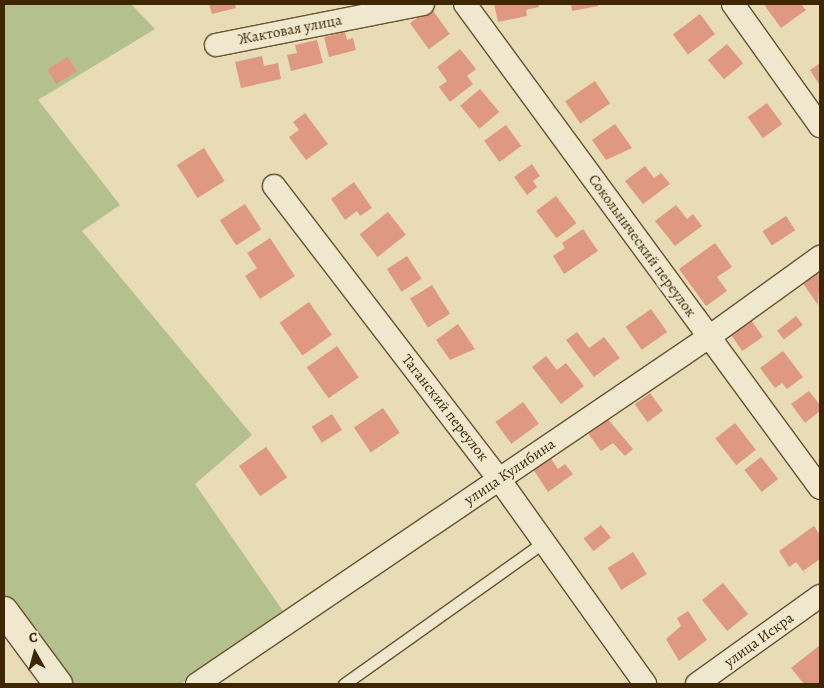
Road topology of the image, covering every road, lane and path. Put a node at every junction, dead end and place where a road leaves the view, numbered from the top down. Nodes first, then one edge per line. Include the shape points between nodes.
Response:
1 (423, 4) edge
2 (465, 4) edge
3 (733, 4) edge
4 (216, 45) dead end
5 (820, 126) edge
6 (274, 186) dead end
7 (820, 257) edge
8 (709, 337) junction
9 (499, 479) junction
10 (820, 488) edge
11 (545, 541) junction
12 (820, 596) edge
13 (4, 611) edge
14 (58, 684) edge
15 (197, 684) edge
16 (344, 684) edge
17 (645, 684) edge
18 (697, 684) edge

1 - 4 street, Жактовая улица
2 - 8 street, Сокольнический переулок
3 - 5 street
6 - 9 street, Таганский переулок
7 - 8 street, улица Кулибина
8 - 9 street, улица Кулибина
8 - 10 street, Сокольнический переулок
9 - 11 street, Таганский переулок
9 - 15 street, улица Кулибина
11 - 16 lane
11 - 17 street, Таганский переулок
12 - 18 street, улица Искра
13 - 14 main road

